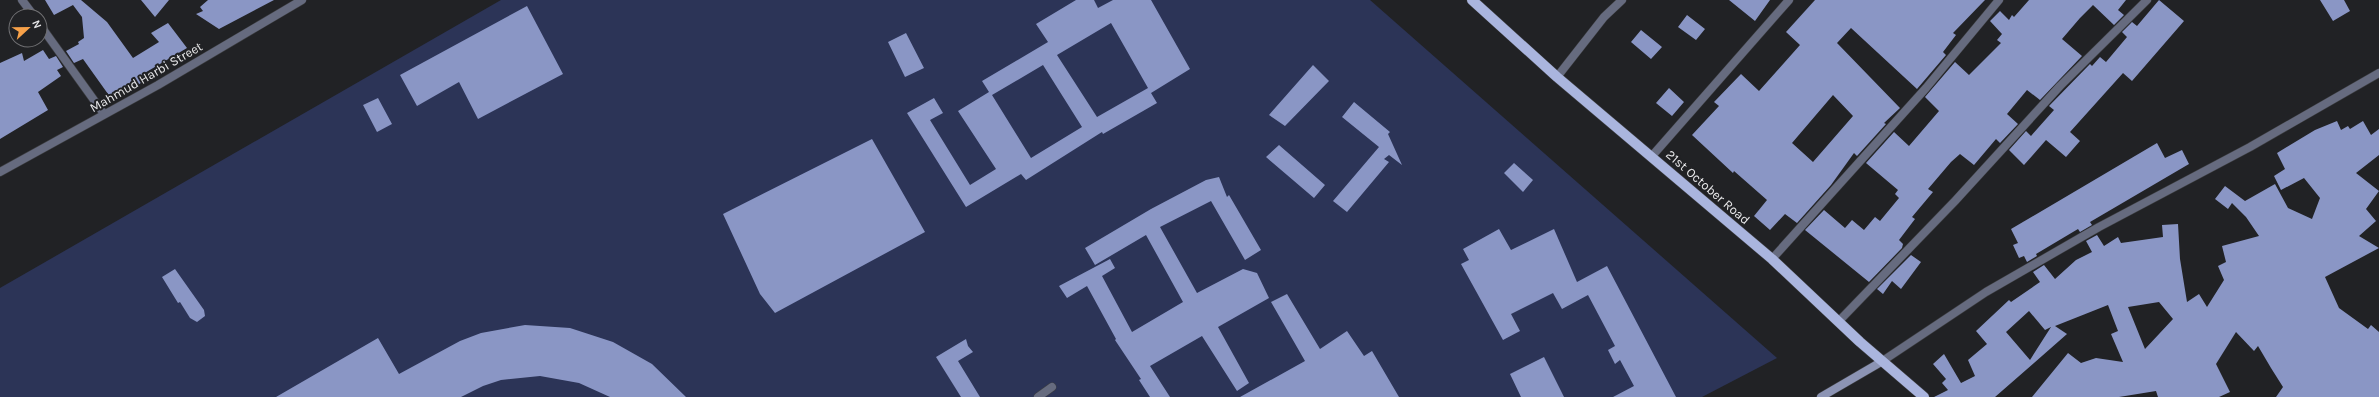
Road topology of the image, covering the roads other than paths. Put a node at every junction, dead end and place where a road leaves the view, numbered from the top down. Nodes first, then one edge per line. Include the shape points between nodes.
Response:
1 (302, 0) edge
2 (1472, 0) edge
3 (1622, 0) edge
4 (1789, 0) edge
5 (1999, 0) edge
6 (2148, 0) edge
7 (48, 36) edge
8 (2379, 73) edge
9 (1556, 77) junction
10 (104, 114) junction
11 (1652, 156) junction
12 (0, 172) edge
13 (1772, 259) junction
14 (1839, 321) junction
15 (1881, 362) junction
16 (1052, 387) dead end
17 (1038, 397) edge
18 (1821, 397) edge
19 (1924, 397) edge

1 - 10 street, Mahmud Harbi Street
2 - 9 main road, 21st October Road
3 - 9 street via 1604,17
4 - 11 street
5 - 13 street via 1926,88
6 - 14 street via 2060,86 1955,201
7 - 10 street
8 - 15 street via 1986,292
9 - 11 main road, 21st October Road
10 - 12 street, Mahmud Harbi Street
11 - 13 main road, 21st October Road
13 - 14 main road, 21st October Road
14 - 15 main road, 21st October Road
15 - 18 main road
15 - 19 main road, 21st October Road
16 - 17 street

